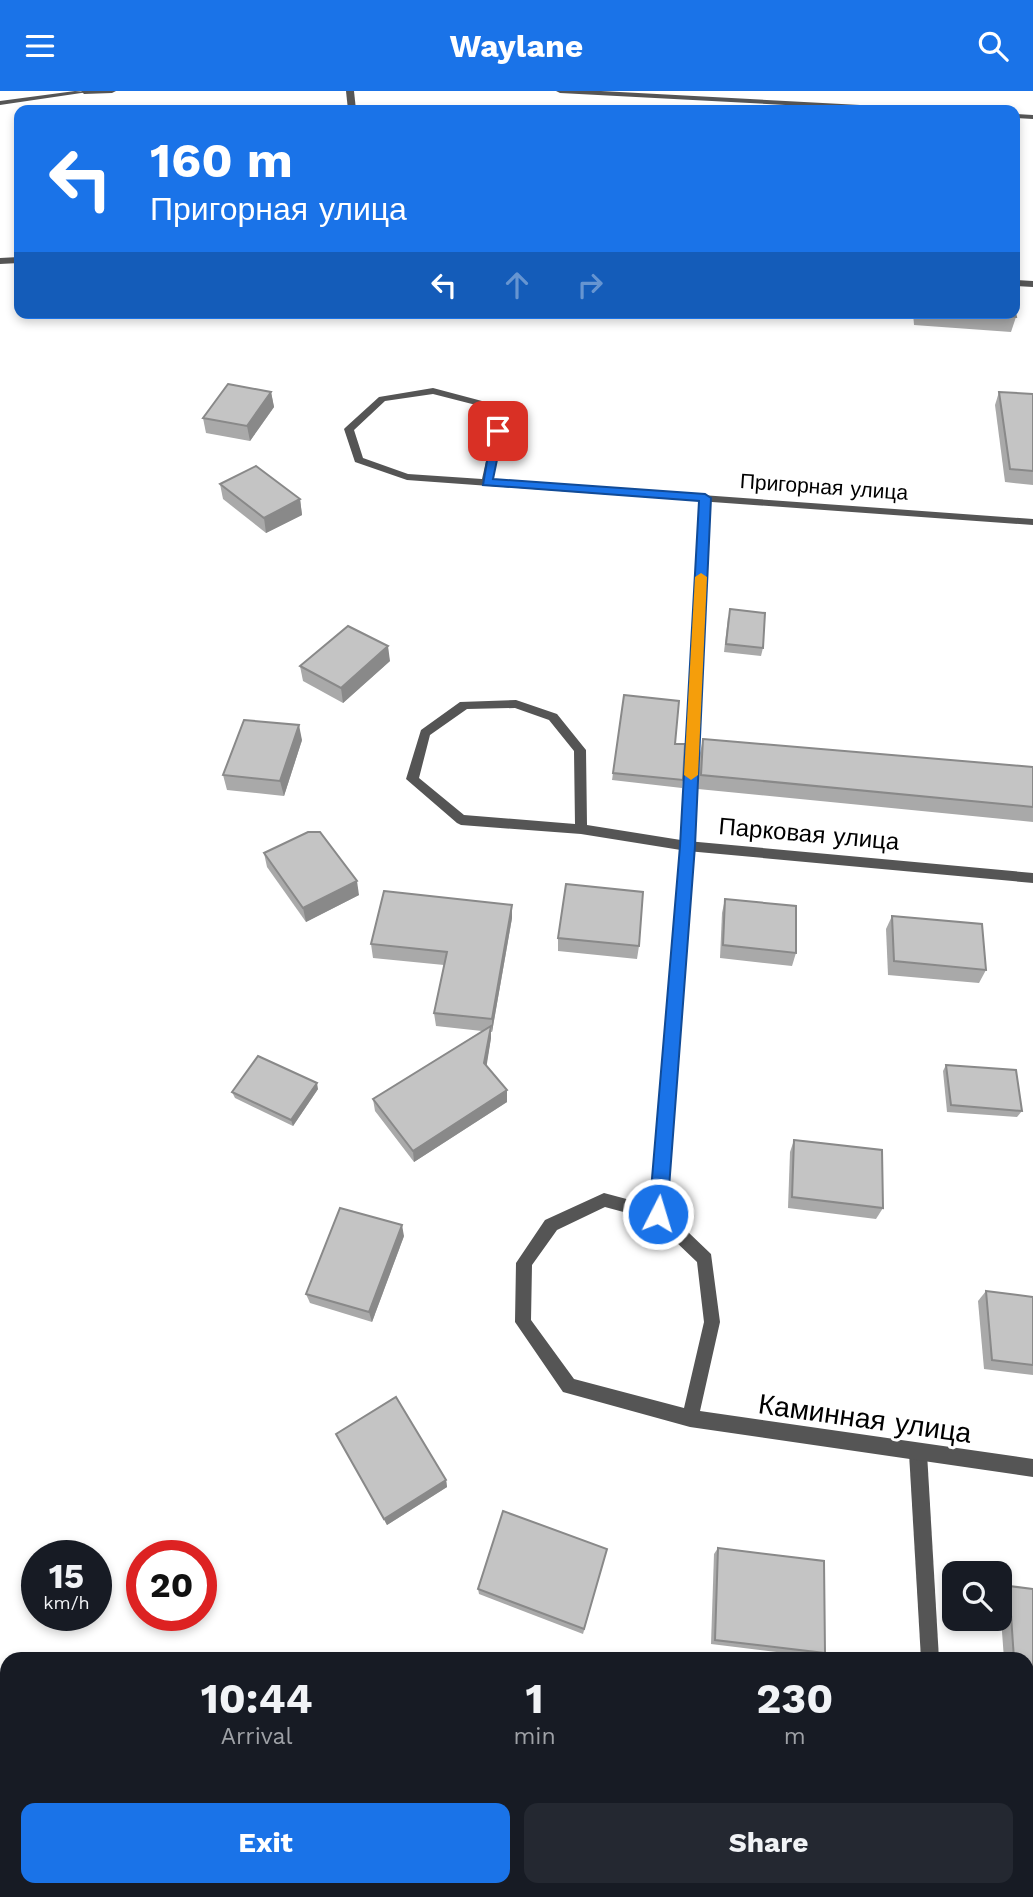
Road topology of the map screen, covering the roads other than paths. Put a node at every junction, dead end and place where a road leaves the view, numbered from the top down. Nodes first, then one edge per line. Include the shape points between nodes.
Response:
1 (112, 91) edge
2 (560, 91) edge
3 (84, 92) edge
4 (0, 103) edge
5 (822, 105) edge
6 (487, 482) junction
7 (705, 498) junction
8 (1033, 522) edge
9 (581, 829) junction
10 (687, 846) junction
11 (1033, 877) edge
12 (658, 1214) junction
13 (690, 1418) junction
14 (918, 1453) junction
15 (1033, 1468) edge
16 (930, 1652) edge

1 - 3 street
2 - 5 street
3 - 4 street
6 - 6 street, Пригорная улица via 407,477 359,460 349,429 382,399 433,391 479,403 498,431
6 - 7 street, Пригорная улица
7 - 8 street, Пригорная улица
7 - 10 street
9 - 9 street, Парковая улица via 461,820 412,779 425,733 464,705 516,704 553,717 580,750
9 - 10 street, Парковая улица
10 - 11 street, Парковая улица
10 - 12 street
12 - 13 street, Каминная улица via 705,1259 712,1322
12 - 13 street, Каминная улица via 604,1200 551,1225 524,1263 523,1322 569,1387
13 - 14 street, Каминная улица
14 - 15 street, Каминная улица
14 - 16 street

